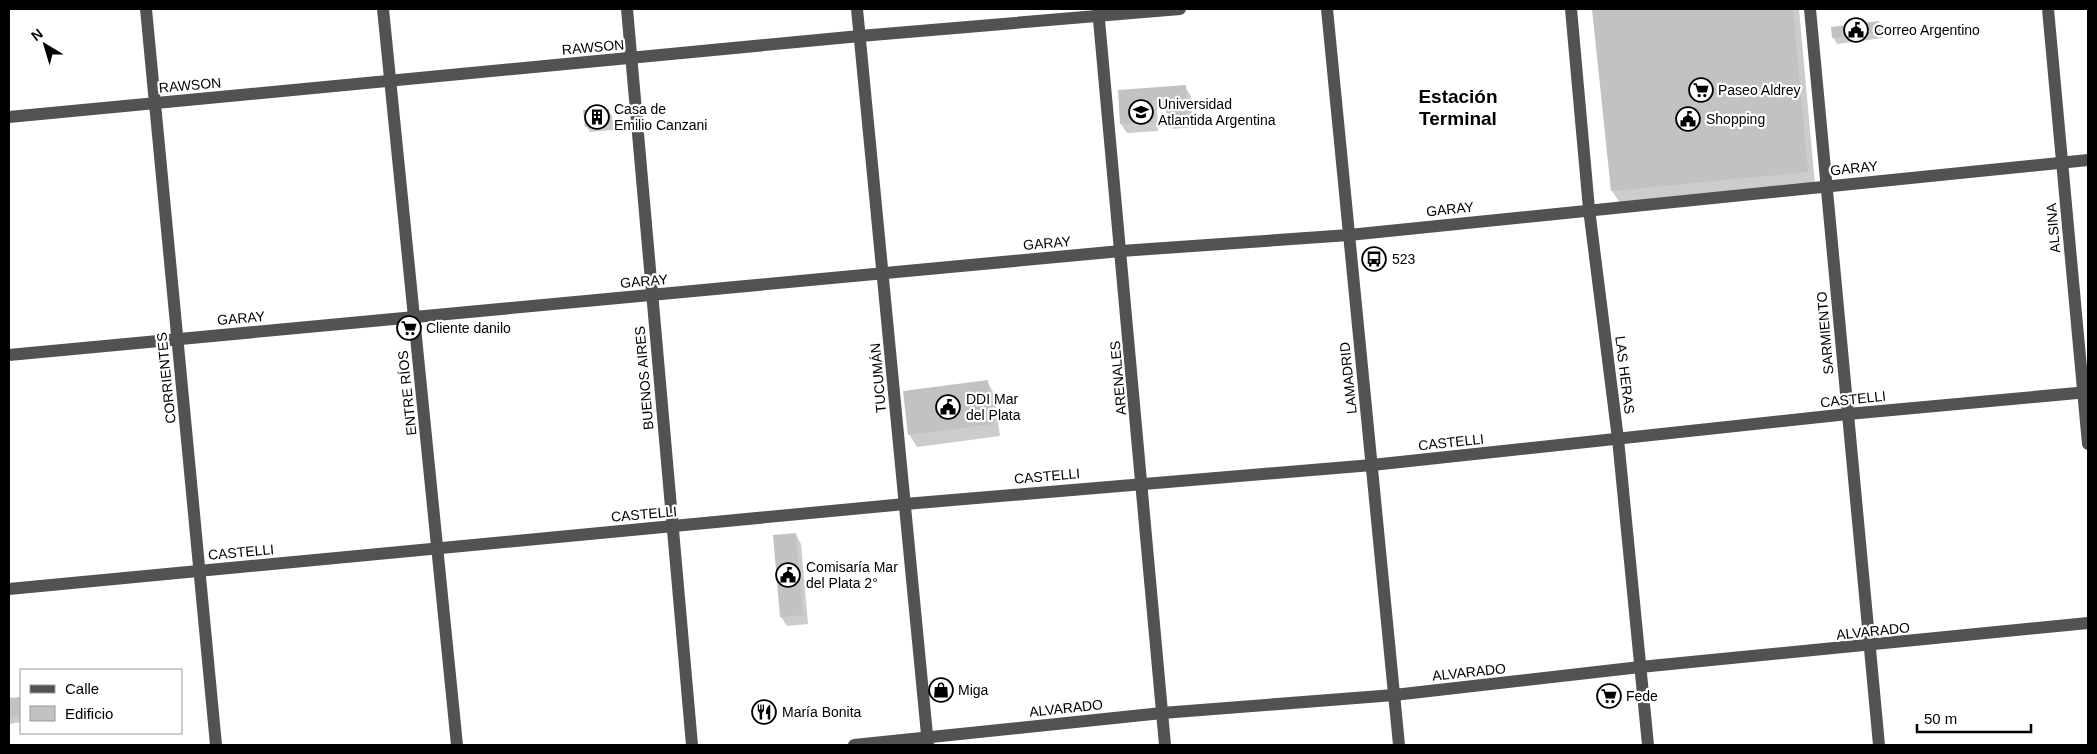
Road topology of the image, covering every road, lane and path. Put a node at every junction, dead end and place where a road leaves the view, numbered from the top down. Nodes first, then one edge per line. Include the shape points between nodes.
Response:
1 (146, 9) edge
2 (383, 9) edge
3 (627, 9) edge
4 (857, 9) edge
5 (1180, 9) edge
6 (1327, 9) edge
7 (1571, 9) edge
8 (1810, 9) edge
9 (2048, 9) edge
10 (1098, 12) edge
11 (860, 36) junction
12 (631, 59) junction
13 (390, 81) junction
14 (155, 104) junction
15 (9, 117) edge
16 (2088, 160) edge
17 (2062, 163) junction
18 (1828, 186) junction
19 (1589, 209) junction
20 (1349, 234) junction
21 (1121, 252) junction
22 (883, 273) junction
23 (652, 296) junction
24 (414, 317) junction
25 (178, 339) junction
26 (9, 355) edge
27 (2086, 392) edge
28 (1848, 414) junction
29 (1618, 439) junction
30 (2088, 444) edge
31 (1372, 465) junction
32 (1142, 483) junction
33 (905, 504) junction
34 (672, 526) junction
35 (437, 548) junction
36 (200, 571) junction
37 (9, 589) edge
38 (2088, 623) edge
39 (1869, 646) junction
40 (1640, 667) junction
41 (1394, 695) junction
42 (1162, 713) junction
43 (927, 741) edge
44 (216, 745) edge
45 (457, 745) edge
46 (692, 745) edge
47 (854, 745) edge
48 (1166, 745) edge
49 (1399, 745) edge
50 (1648, 745) edge
51 (1879, 745) edge

1 - 14 street, CORRIENTES
2 - 13 street, ENTRE RÍOS
3 - 12 street, BUENOS AIRES
4 - 11 street, TUCUMÁN
5 - 10 street, RAWSON
6 - 20 street, LAMADRID
7 - 19 street, LAS HERAS
8 - 18 street, SARMIENTO
9 - 17 street, ALSINA
10 - 11 street, RAWSON
10 - 21 street, ARENALES
11 - 12 street, RAWSON
11 - 22 street, TUCUMÁN
12 - 13 street, RAWSON
12 - 23 street, BUENOS AIRES
13 - 14 street, RAWSON
13 - 24 street, ENTRE RÍOS
14 - 15 street, RAWSON
14 - 25 street, CORRIENTES
16 - 17 street, GARAY
17 - 18 street, GARAY
17 - 27 street, ALSINA
18 - 19 street, GARAY
18 - 28 street, SARMIENTO
19 - 20 street, GARAY
19 - 29 street, LAS HERAS
20 - 21 street, GARAY
20 - 31 street, LAMADRID
21 - 22 street, GARAY
21 - 32 street, ARENALES
22 - 23 street, GARAY
22 - 33 street, TUCUMÁN
23 - 24 street, GARAY
23 - 34 street, BUENOS AIRES
24 - 25 street, GARAY
24 - 35 street, ENTRE RÍOS
25 - 26 street, GARAY
25 - 36 street, CORRIENTES
27 - 28 street, CASTELLI
27 - 30 street, ALSINA
28 - 29 street, CASTELLI
28 - 39 street, SARMIENTO
29 - 31 street, CASTELLI
29 - 40 street, LAS HERAS
31 - 32 street, CASTELLI
31 - 41 street, LAMADRID
32 - 33 street, CASTELLI
32 - 42 street, ARENALES
33 - 34 street, CASTELLI
33 - 43 street, TUCUMÁN
34 - 35 street, CASTELLI
34 - 46 street, BUENOS AIRES
35 - 36 street, CASTELLI
35 - 45 street, ENTRE RÍOS
36 - 37 street, CASTELLI
36 - 44 street, CORRIENTES
38 - 39 street, ALVARADO
39 - 40 street, ALVARADO
39 - 51 street, SARMIENTO
40 - 41 street, ALVARADO
40 - 50 street, LAS HERAS
41 - 42 street, ALVARADO
41 - 49 street, LAMADRID
42 - 43 street, ALVARADO
42 - 48 street, ARENALES
43 - 47 street, ALVARADO

